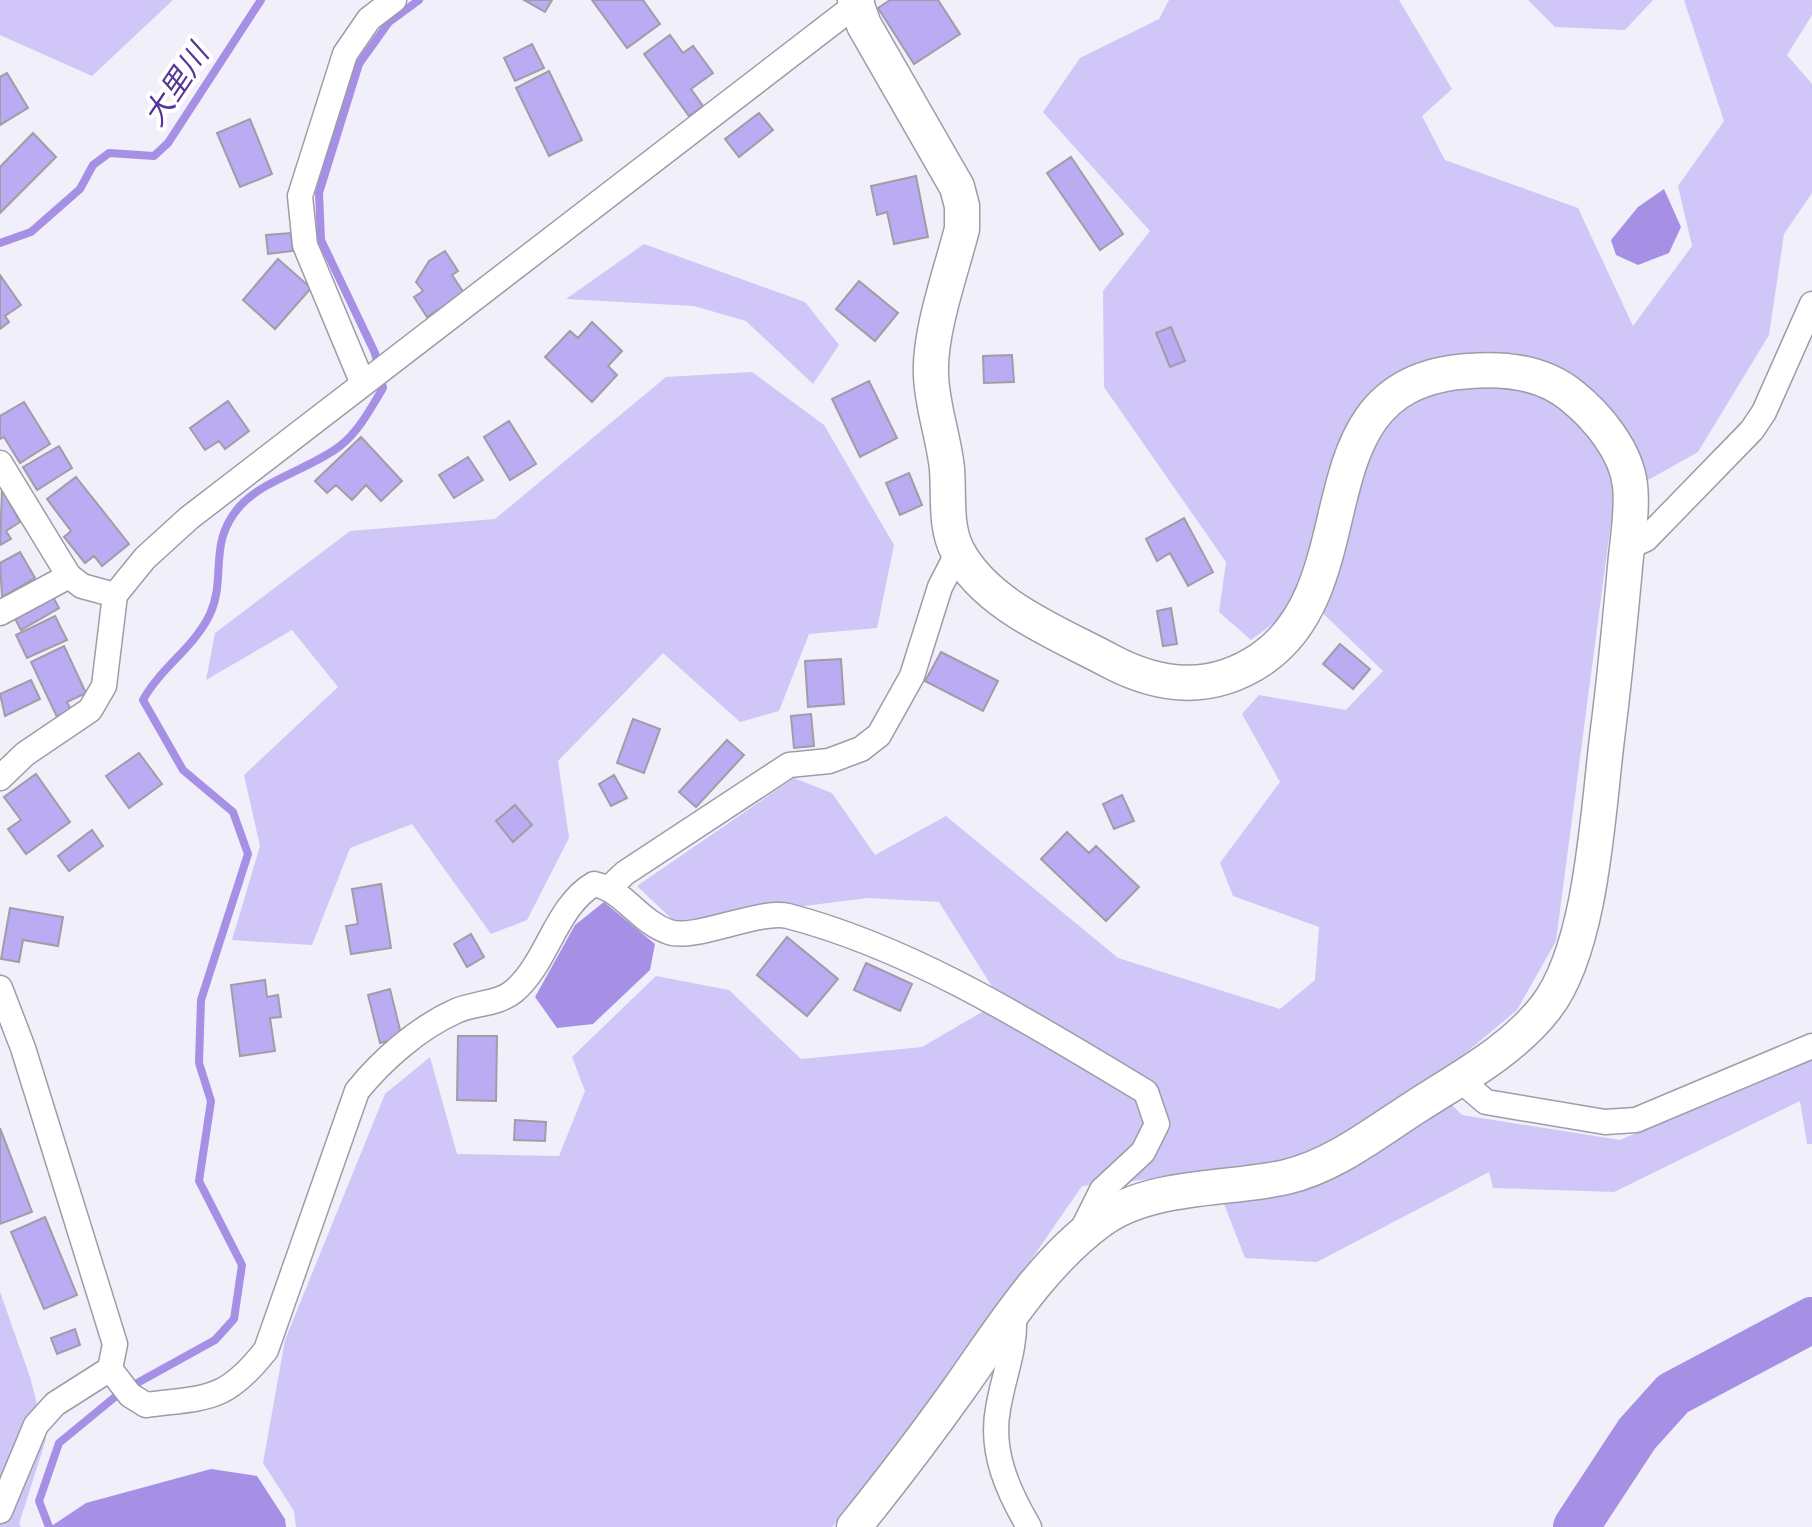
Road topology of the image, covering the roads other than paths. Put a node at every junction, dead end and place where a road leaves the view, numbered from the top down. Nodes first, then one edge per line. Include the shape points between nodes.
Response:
1 (394, 0) edge
2 (857, 2) edge
3 (1810, 312) edge
4 (363, 384) junction
5 (0, 463) edge
6 (1627, 548) junction
7 (958, 552) junction
8 (69, 576) junction
9 (115, 595) junction
10 (0, 613) edge
11 (0, 778) edge
12 (610, 887) junction
13 (0, 988) edge
14 (1812, 1046) edge
15 (1459, 1079) junction
16 (1078, 1239) junction
17 (1014, 1312) junction
18 (120, 1381) junction
19 (0, 1511) edge
20 (854, 1527) edge
21 (1029, 1527) edge

1 - 4 street via 369,19 345,54 300,196 305,245
2 - 4 street
2 - 7 street via 957,187 962,206 962,229 930,372 946,463 949,525
3 - 6 street via 1752,430 1646,539
4 - 9 street via 189,518 145,558
5 - 8 street
6 - 7 street via 1630,482 1609,434 1550,380 1499,369 1452,372 1404,389 1369,419 1349,455 1322,578 1296,628 1261,659 1230,674 1182,686 1137,676 1019,612 989,589
6 - 15 street via 1586,901 1567,970 1549,1004 1515,1040
7 - 12 street via 940,587 912,676 879,735 861,749 829,761 789,765
8 - 9 street via 82,586
8 - 10 street
9 - 11 street via 104,686 90,710 25,754
12 - 16 street via 647,922 672,933 784,915 910,960 1146,1092 1157,1124 1143,1152 1102,1190
12 - 18 street via 594,884 578,893 525,982 510,995 456,1011 381,1061 357,1091 266,1350 246,1375 215,1396 146,1405
13 - 18 street via 115,1344
14 - 15 street via 1636,1120 1605,1122 1486,1102
15 - 16 street via 1330,1161 1291,1176 1153,1198 1108,1214
16 - 17 street
17 - 20 street
17 - 21 street via 1015,1342 997,1411 997,1453 1011,1496
18 - 19 street via 55,1404 36,1425

